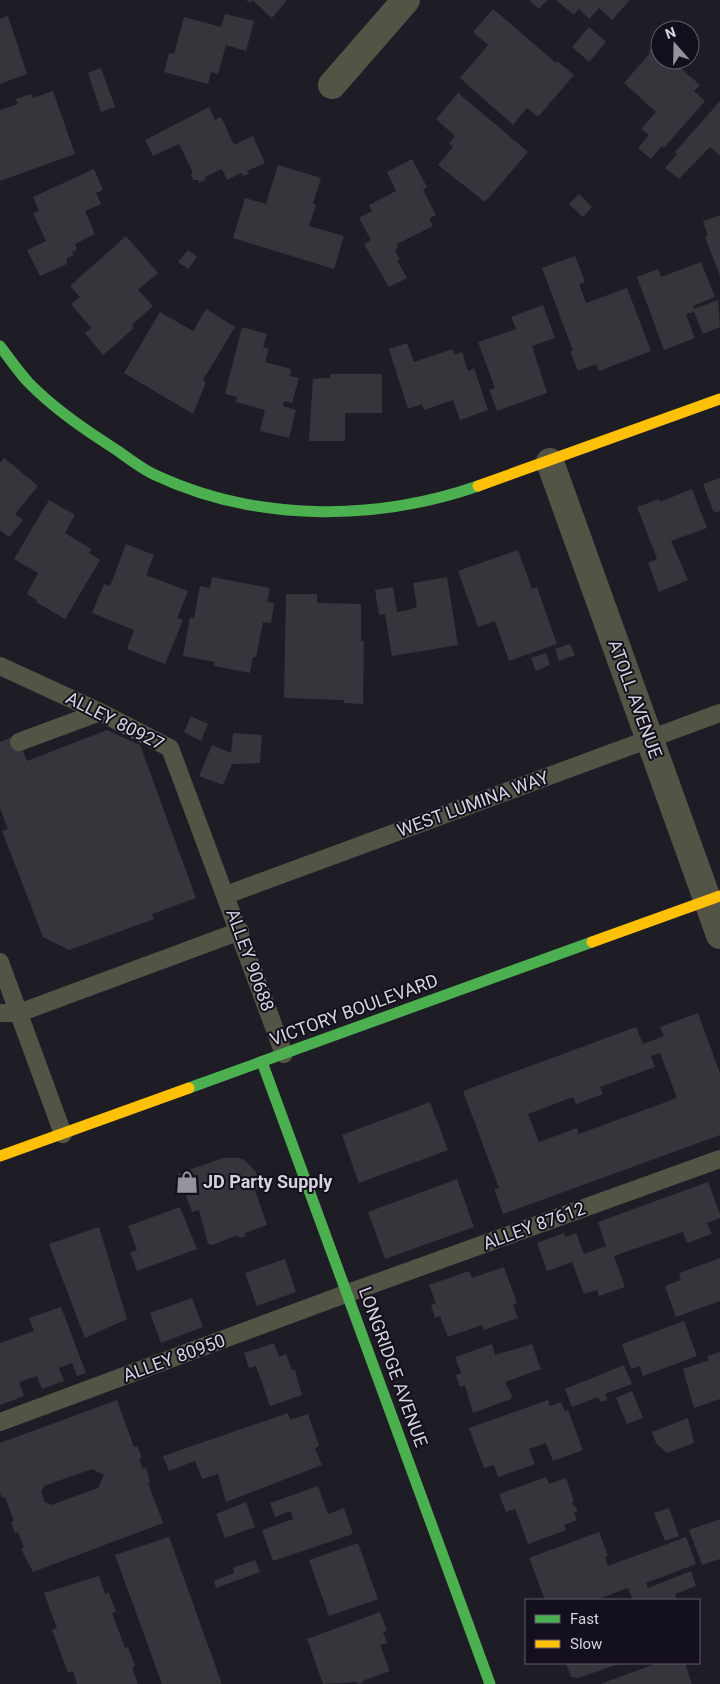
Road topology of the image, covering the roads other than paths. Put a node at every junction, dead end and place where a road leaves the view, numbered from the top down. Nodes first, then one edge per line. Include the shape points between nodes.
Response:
1 (406, 0) edge
2 (332, 85) dead end
3 (0, 346) edge
4 (720, 399) edge
5 (550, 462) junction
6 (0, 666) edge
7 (100, 712) junction
8 (720, 713) edge
9 (649, 739) junction
10 (19, 742) dead end
11 (226, 894) junction
12 (714, 898) edge
13 (240, 931) junction
14 (720, 935) edge
15 (0, 962) edge
16 (0, 1013) edge
17 (19, 1013) junction
18 (284, 1054) junction
19 (262, 1062) junction
20 (63, 1134) junction
21 (0, 1156) edge
22 (720, 1159) edge
23 (348, 1293) junction
24 (0, 1422) edge
25 (490, 1684) edge

1 - 2 street
3 - 5 street via 28,382 84,429 152,474 224,500 294,512 371,510 444,498
4 - 5 street
5 - 9 street, ATOLL AVENUE
6 - 7 lane, ALLEY 80927
7 - 10 lane
7 - 11 lane, ALLEY 80927 via 170,748
8 - 9 lane, WEST LUMINA WAY
9 - 11 lane, WEST LUMINA WAY
9 - 12 street, ATOLL AVENUE
11 - 13 lane, ALLEY 90688
12 - 14 street, ATOLL AVENUE
12 - 18 street, VICTORY BOULEVARD
13 - 17 lane
13 - 18 lane, ALLEY 90688
15 - 17 lane
16 - 17 lane
17 - 20 lane
18 - 19 street, VICTORY BOULEVARD
19 - 20 street, VICTORY BOULEVARD
19 - 23 street, LONGRIDGE AVENUE
20 - 21 street, VICTORY BOULEVARD
22 - 23 lane, ALLEY 87612
23 - 24 lane, ALLEY 80950
23 - 25 street, LONGRIDGE AVENUE

